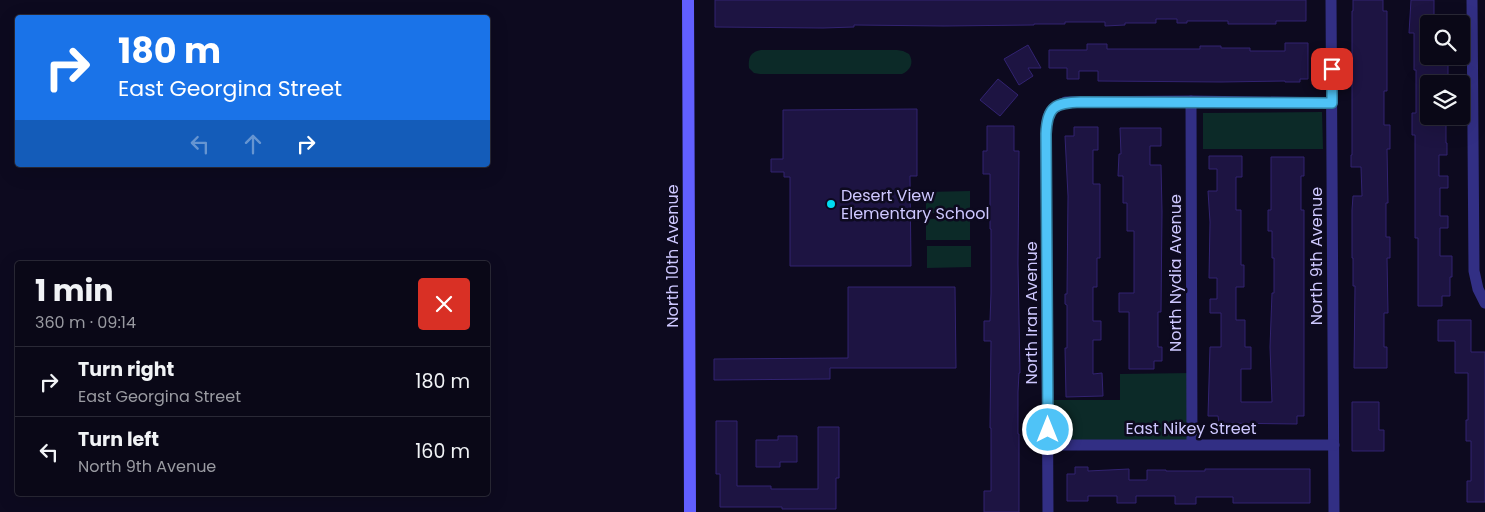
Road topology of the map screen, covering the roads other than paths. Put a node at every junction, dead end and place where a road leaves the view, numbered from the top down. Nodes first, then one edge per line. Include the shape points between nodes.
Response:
1 (688, 0) edge
2 (1331, 0) edge
3 (1472, 0) edge
4 (1190, 102) junction
5 (1332, 103) junction
6 (1485, 303) edge
7 (1192, 444) junction
8 (1048, 445) junction
9 (1334, 445) junction
10 (690, 512) edge
11 (1048, 512) edge
12 (1334, 512) edge

1 - 10 main road, North 10th Avenue
2 - 5 street, North 9th Avenue
3 - 6 street via 1474,271
4 - 5 street
4 - 7 street, North Nydia Avenue
4 - 8 street, North Iran Avenue via 1066,102 1048,114
5 - 9 street, North 9th Avenue
7 - 8 street, East Nikey Street
7 - 9 street, East Nikey Street
8 - 11 street, North Iran Avenue
9 - 12 street, North 9th Avenue

